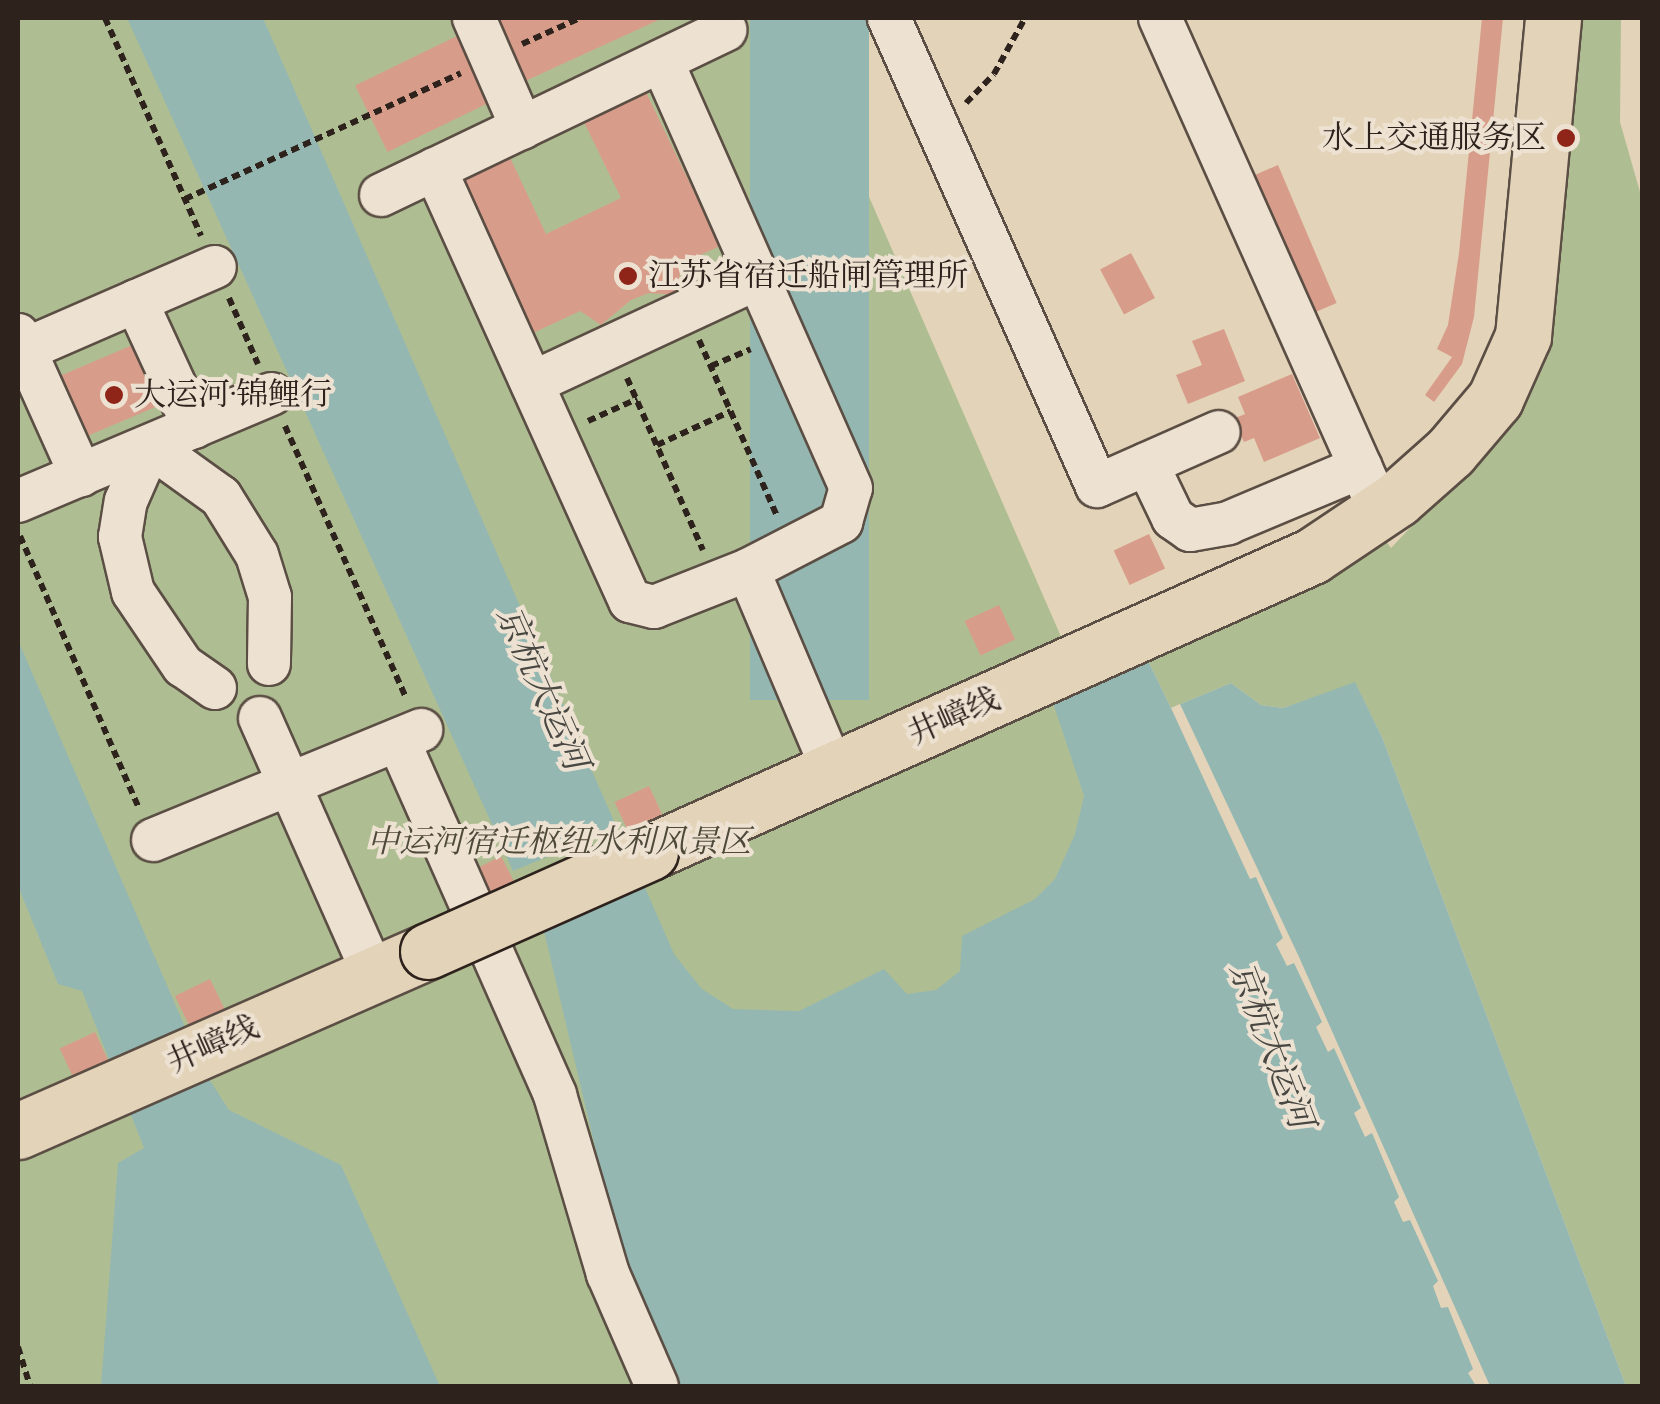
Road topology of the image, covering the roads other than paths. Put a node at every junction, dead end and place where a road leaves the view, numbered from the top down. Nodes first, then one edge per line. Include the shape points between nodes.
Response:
1 (474, 18) edge
2 (888, 18) edge
3 (1160, 18) edge
4 (1553, 18) edge
5 (726, 30) dead end
6 (662, 60) junction
7 (522, 128) junction
8 (435, 169) junction
9 (381, 195) dead end
10 (215, 267) dead end
11 (758, 278) junction
12 (136, 301) junction
13 (21, 343) edge
14 (532, 382) junction
15 (272, 394) dead end
16 (194, 427) junction
17 (1219, 432) dead end
18 (150, 446) junction
19 (1148, 464) junction
20 (81, 475) junction
21 (1370, 489) junction
22 (18, 501) edge
23 (732, 576) junction
24 (269, 664) junction
25 (215, 688) junction
26 (260, 718) junction
27 (852, 762) junction
28 (288, 782) junction
29 (152, 840) road end
30 (374, 975) junction
31 (18, 1131) edge
32 (658, 1386) edge

1 - 7 lane
2 - 19 lane via 1097,486
3 - 21 lane
4 - 21 main road, 井嶂线 via 1522,336 1495,399 1450,452
5 - 6 lane
6 - 7 lane
6 - 11 lane
7 - 8 lane
8 - 9 lane
8 - 14 lane
10 - 12 lane
11 - 14 lane
11 - 23 lane via 852,488 841,522
12 - 13 lane
12 - 16 lane
13 - 20 lane
14 - 23 lane via 630,601 654,607
15 - 16 lane
16 - 18 lane
17 - 19 lane
18 - 20 lane
18 - 24 lane via 221,497 257,555 270,596
18 - 25 lane via 126,501 120,537 133,592 183,666
19 - 21 lane via 1173,518 1190,530
20 - 22 lane
21 - 27 main road, 井嶂线 via 1342,540
23 - 27 lane
24 - 25 lane via 239,657 222,668
24 - 26 lane via 279,693
25 - 26 lane via 230,716
26 - 28 lane
27 - 30 main road, 井嶂线, bridge
28 - 29 lane
28 - 30 lane
28 - 32 lane via 409,735 556,1095 608,1274
30 - 31 main road, 井嶂线

